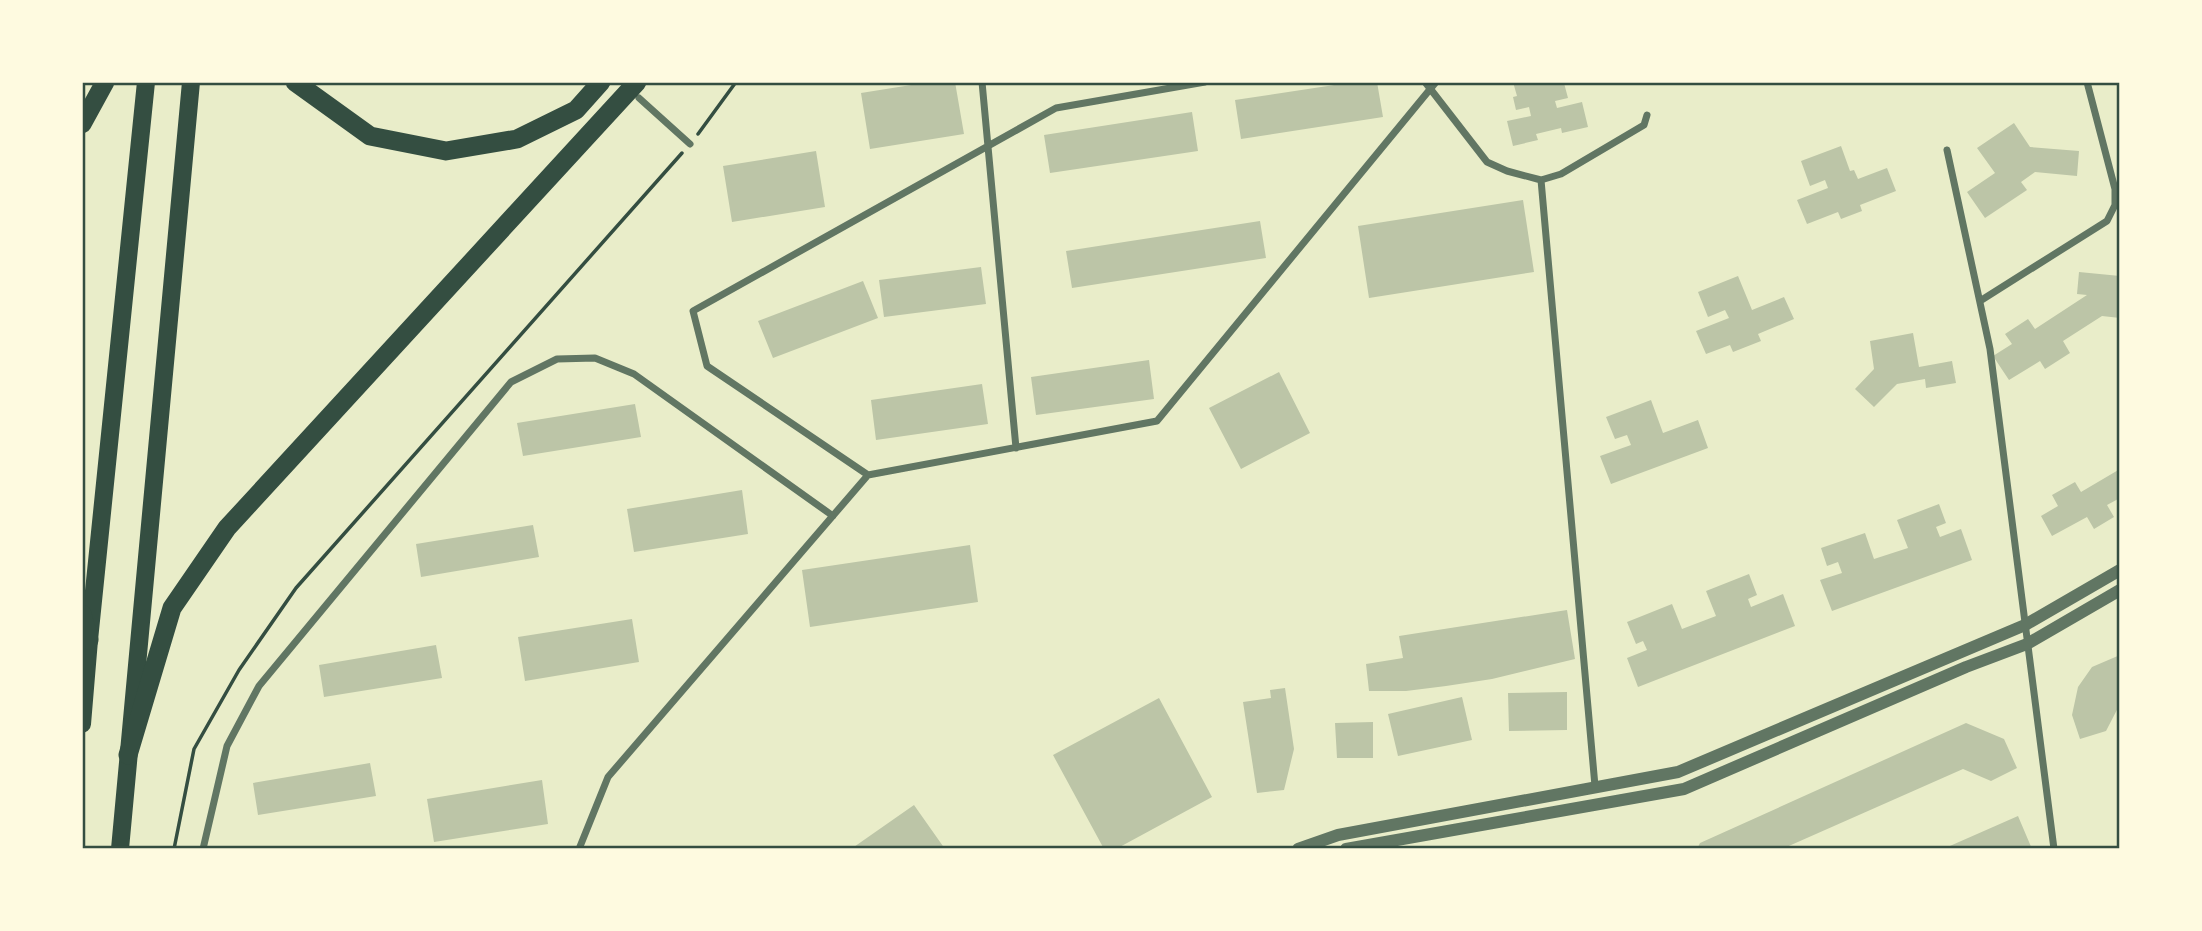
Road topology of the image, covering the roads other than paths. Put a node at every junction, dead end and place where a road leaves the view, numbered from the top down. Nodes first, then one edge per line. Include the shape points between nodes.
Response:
1 (105, 82) edge
2 (146, 82) edge
3 (191, 82) edge
4 (295, 82) edge
5 (601, 82) edge
6 (982, 82) edge
7 (1205, 82) edge
8 (1425, 82) edge
9 (2087, 82) edge
10 (1433, 86) edge
11 (638, 90) edge
12 (1647, 115) dead end
13 (82, 124) edge
14 (690, 144) road end
15 (988, 146) junction
16 (1947, 150) dead end
17 (1541, 180) junction
18 (1980, 301) junction
19 (1016, 448) junction
20 (868, 475) junction
21 (833, 516) junction
22 (2120, 570) edge
23 (2120, 590) edge
24 (82, 614) edge
25 (2025, 625) junction
26 (89, 640) junction
27 (2027, 644) junction
28 (82, 724) edge
29 (128, 755) junction
30 (1595, 786) junction
31 (120, 849) edge
32 (203, 849) edge
33 (579, 849) edge
34 (1298, 849) edge
35 (1346, 849) edge
36 (2054, 849) edge

1 - 13 highway
2 - 26 main road
3 - 29 main road
4 - 5 highway via 370,136 446,151 517,139 576,110
6 - 15 street
7 - 15 street via 1056,108
8 - 10 street
9 - 18 street via 2115,188 2115,205 2107,221
10 - 17 street via 1487,162
10 - 19 street via 1157,421
11 - 14 street
11 - 29 highway via 227,528 172,608
12 - 17 street via 1644,125 1561,174
15 - 19 street
15 - 20 street via 693,311 707,366
16 - 18 street
17 - 30 street
18 - 25 street
19 - 20 street
20 - 21 street
21 - 32 street via 634,374 595,358 557,359 511,382 259,686 226,746
21 - 33 street via 608,777
22 - 25 street
23 - 27 street
24 - 26 highway
25 - 27 street
25 - 30 street via 1678,772
26 - 28 main road
27 - 35 street via 1684,789
27 - 36 street
29 - 31 main road
30 - 34 street via 1338,835

